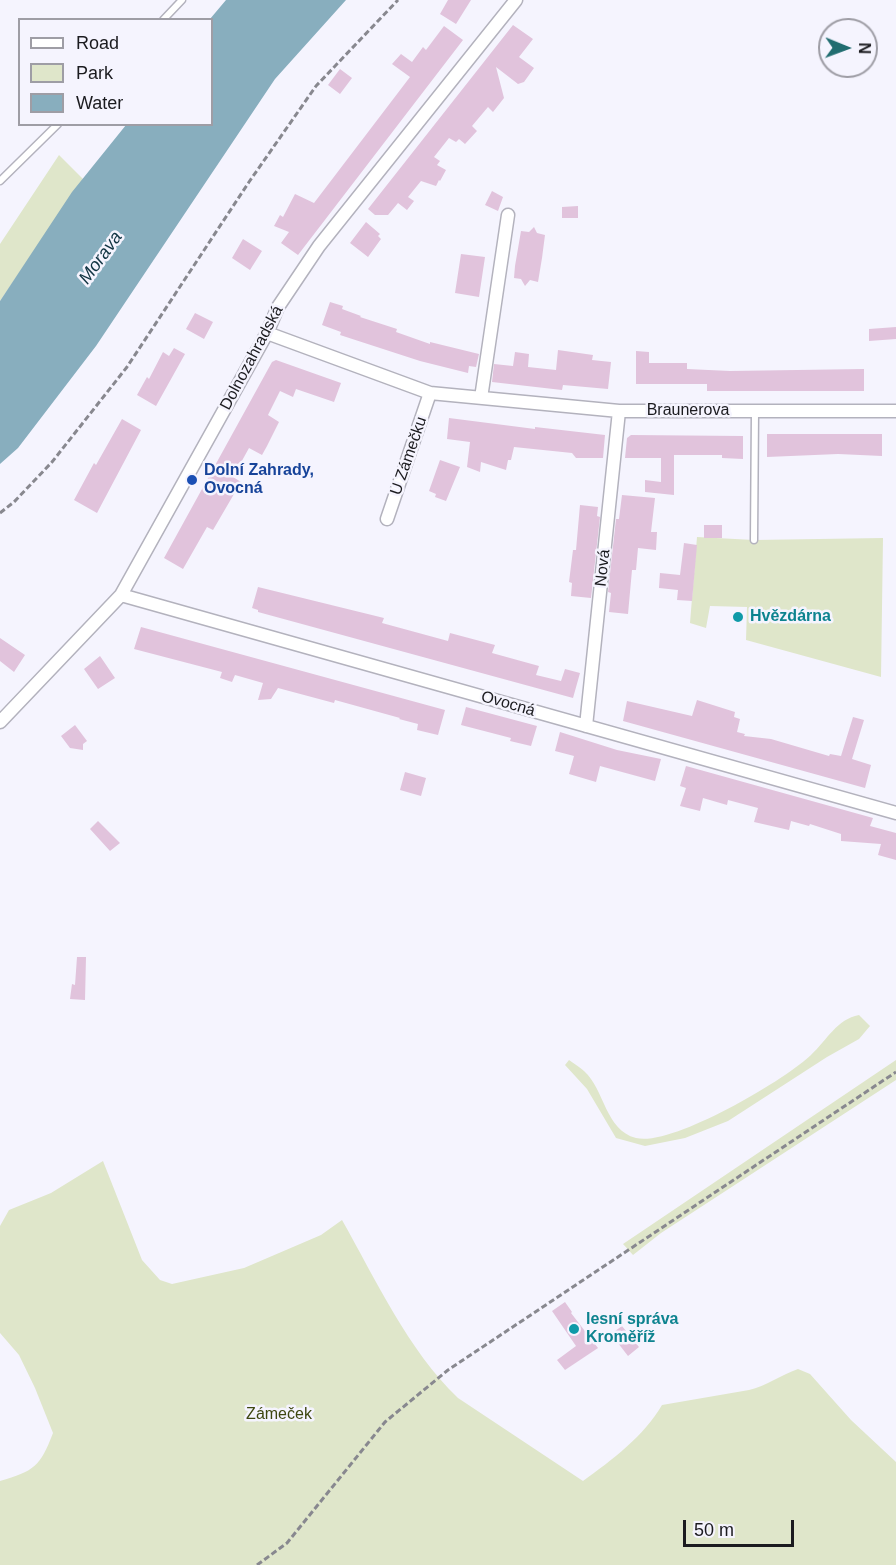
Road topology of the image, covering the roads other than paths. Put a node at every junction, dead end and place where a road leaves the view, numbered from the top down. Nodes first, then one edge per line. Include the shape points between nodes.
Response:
1 (182, 0) edge
2 (516, 0) edge
3 (165, 18) edge
4 (56, 126) edge
5 (0, 181) edge
6 (508, 215) dead end
7 (267, 333) junction
8 (430, 393) junction
9 (481, 398) junction
10 (619, 411) junction
11 (755, 411) junction
12 (896, 411) edge
13 (387, 519) dead end
14 (754, 540) dead end
15 (121, 595) junction
16 (0, 722) edge
17 (586, 726) junction
18 (896, 813) edge

1 - 3 lane
2 - 7 street, Dolnozahradská via 319,246 278,307
4 - 5 lane
6 - 9 street
7 - 8 street, Braunerova
7 - 15 street, Dolnozahradská
8 - 9 street, Braunerova
8 - 13 street, U Zámečku
9 - 10 street, Braunerova
10 - 11 street, Braunerova
10 - 17 street, Nová
11 - 12 street, Braunerova
11 - 14 lane
15 - 16 street, Dolnozahradská
15 - 17 street, Ovocná
17 - 18 street, Ovocná

